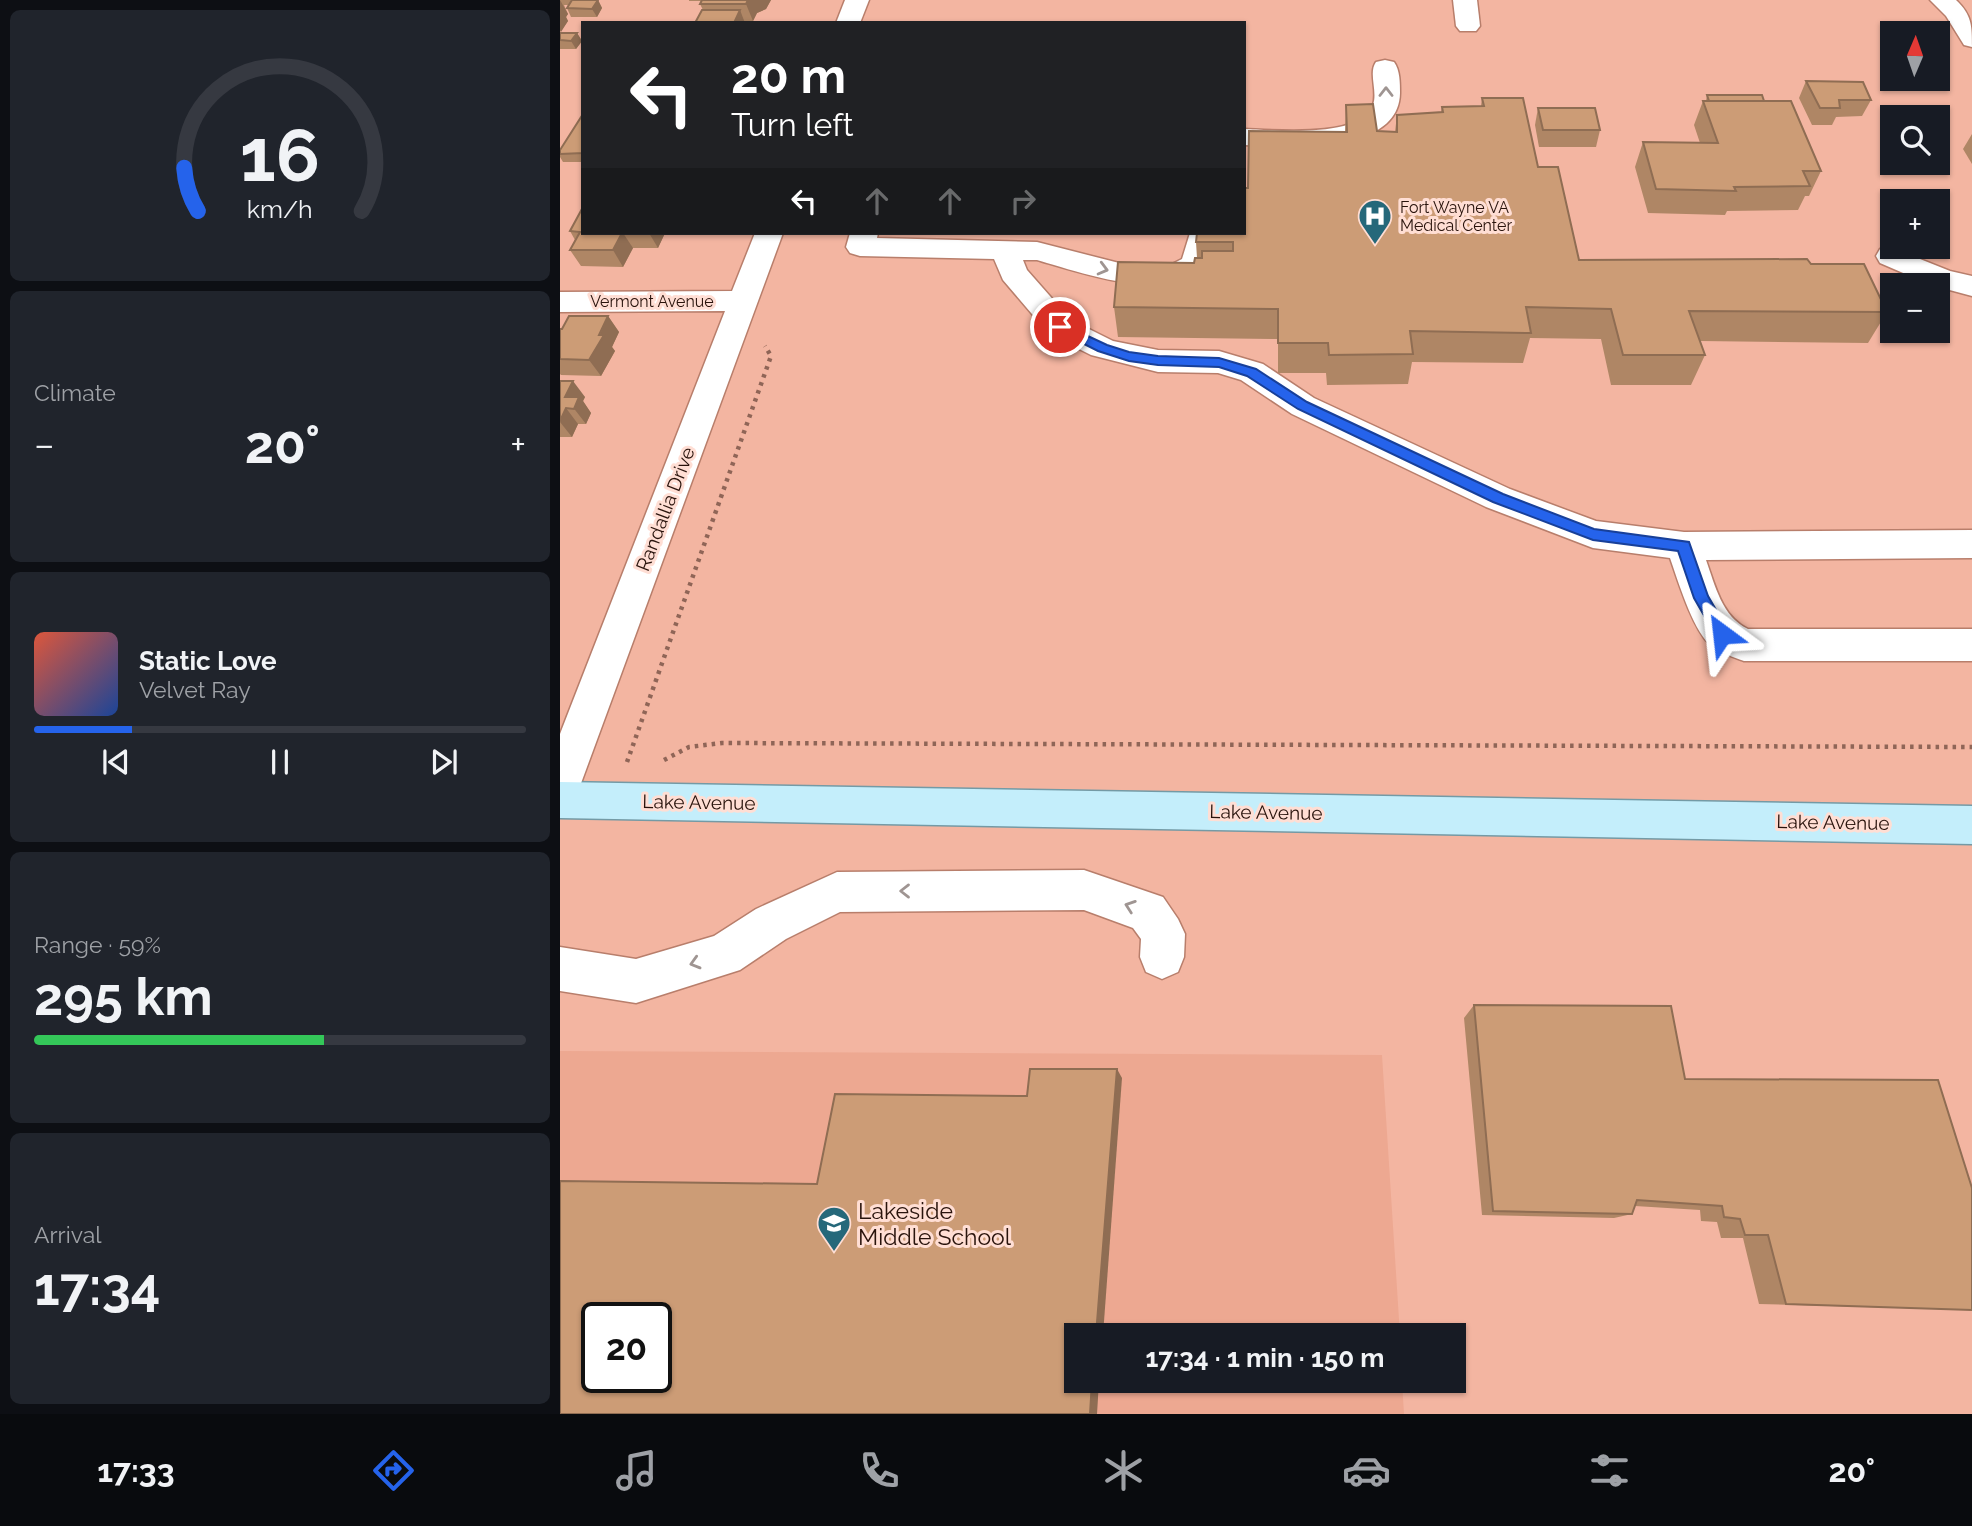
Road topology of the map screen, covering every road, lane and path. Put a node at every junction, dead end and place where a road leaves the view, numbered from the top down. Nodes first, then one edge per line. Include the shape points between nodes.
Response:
1 (857, 0) edge
2 (1465, 0) edge
3 (1942, 0) edge
4 (849, 21) edge
5 (1468, 26) dead end
6 (1972, 40) edge
7 (1385, 67) dead end
8 (1246, 137) edge
9 (768, 235) edge
10 (863, 235) edge
11 (1203, 235) edge
12 (1028, 245) edge
13 (1897, 259) edge
14 (1972, 286) edge
15 (744, 301) junction
16 (560, 302) edge
17 (760, 335) dead end
18 (1972, 544) edge
19 (1684, 546) junction
20 (1972, 645) edge
21 (1972, 747) edge
22 (634, 762) dead end
23 (659, 763) dead end
24 (560, 786) edge
25 (560, 800) edge
26 (1972, 825) edge
27 (1162, 957) dead end
28 (560, 969) edge

1 - 4 street
2 - 5 street
3 - 6 street
8 -> 7 street via 1320,137 1365,127 1384,109
9 - 15 street, Randallia Drive
10 - 12 street via 860,247
12 -> 11 street via 1123,274 1173,274 1195,263
12 - 19 street via 1013,273 1060,327 1102,348 1158,361 1219,362 1252,372 1303,406 1498,498 1593,534
13 - 14 street
15 - 16 street, Vermont Avenue
15 - 24 street, Randallia Drive
17 - 22 path via 771,356 626,761
18 - 19 street
19 - 20 street via 1701,598 1722,634 1744,645
21 - 23 path via 722,743 689,747
25 - 26 main road, Lake Avenue
27 -> 28 street via 1163,934 1148,912 1084,890 837,892 771,924 724,955 636,981

